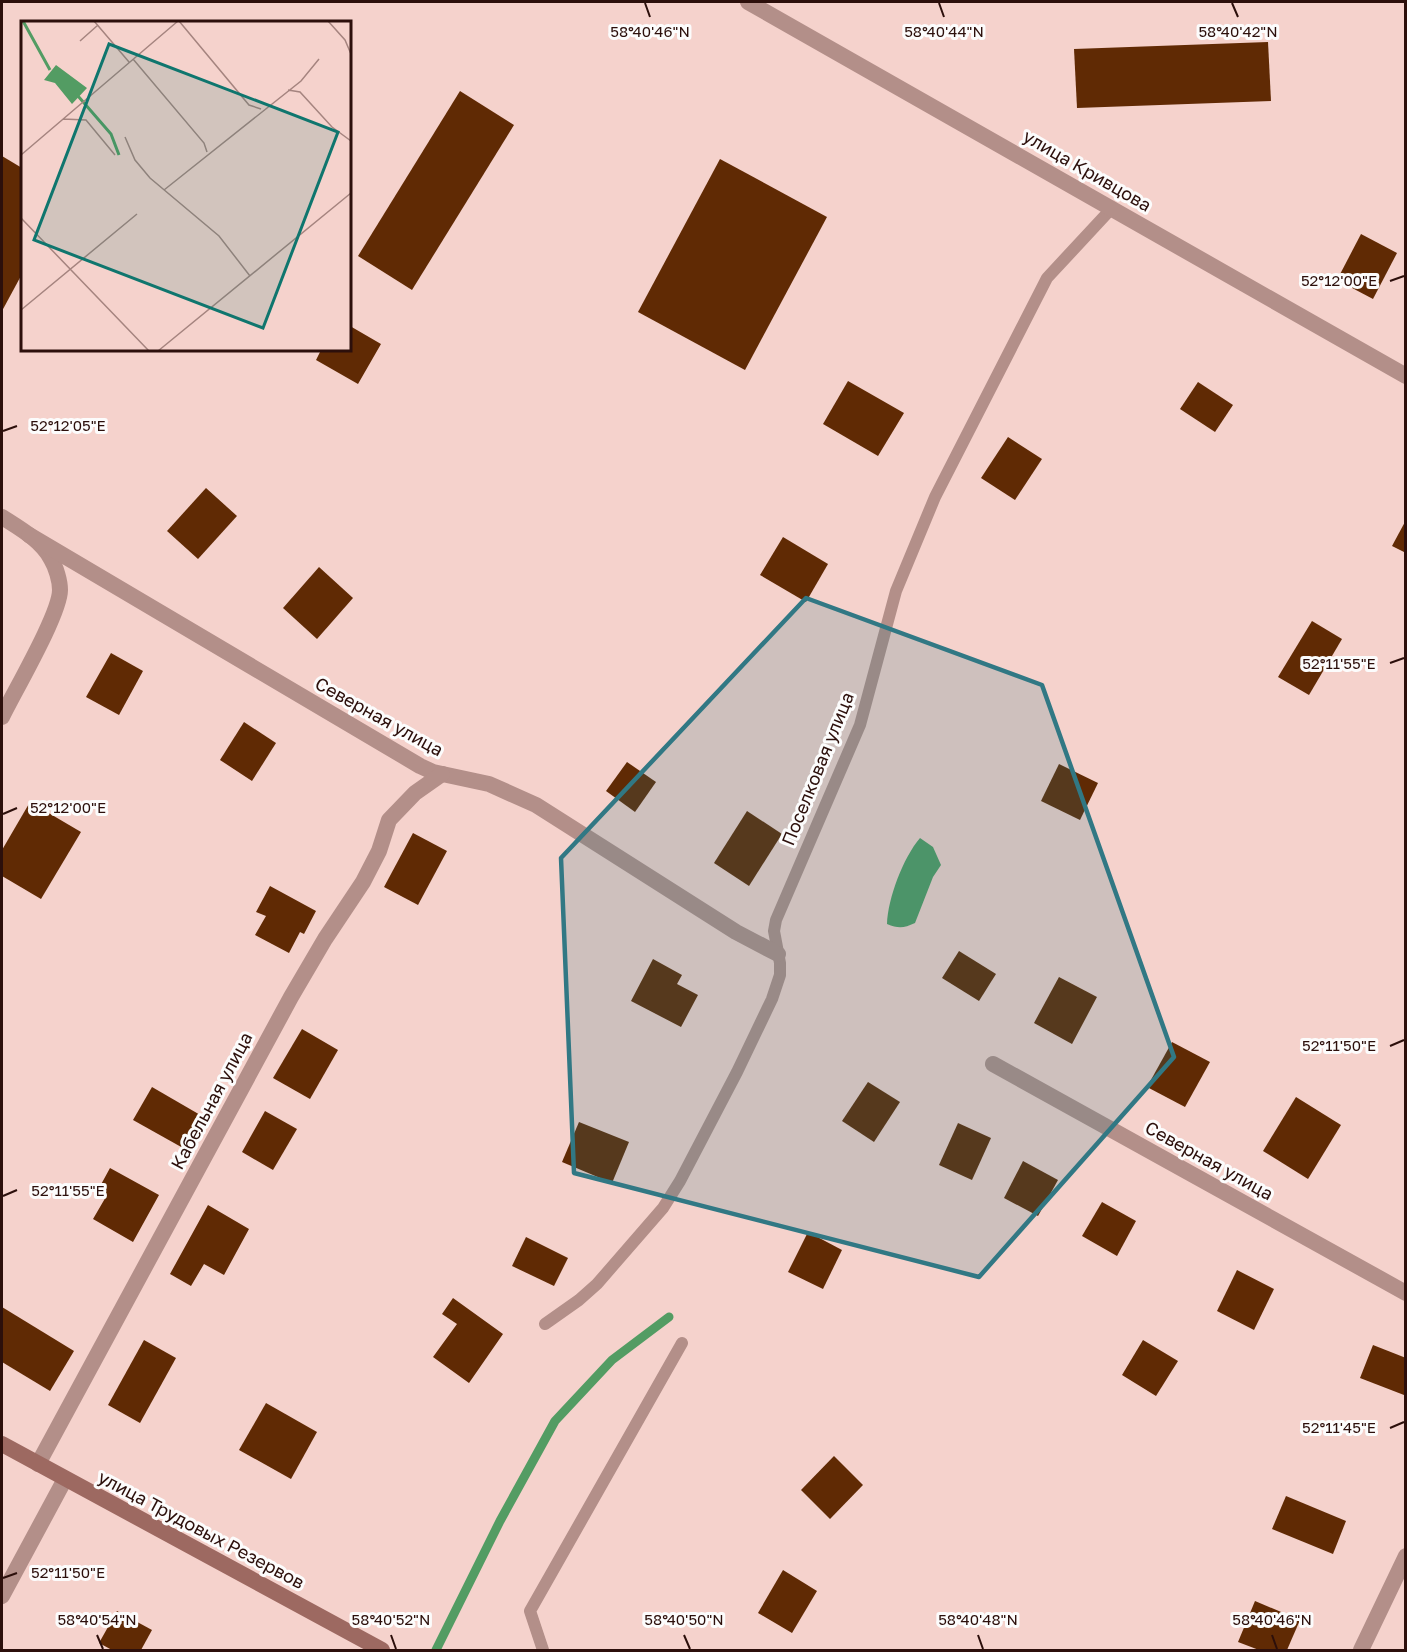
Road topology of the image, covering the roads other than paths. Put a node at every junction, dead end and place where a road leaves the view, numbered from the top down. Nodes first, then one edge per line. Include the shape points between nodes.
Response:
1 (748, 2) edge
2 (1112, 208) junction
3 (1406, 376) edge
4 (2, 518) edge
5 (29, 535) junction
6 (2, 717) edge
7 (442, 774) junction
8 (778, 954) junction
9 (993, 1064) dead end
10 (1406, 1293) edge
11 (545, 1324) dead end
12 (682, 1343) dead end
13 (2, 1444) edge
14 (38, 1464) junction
15 (65, 1479) junction
16 (1406, 1556) edge
17 (2, 1596) edge
18 (377, 1648) edge
19 (543, 1650) edge
20 (1361, 1650) edge

1 - 2 street, улица Кривцова
2 - 3 street, улица Кривцова
2 - 8 lane, Поселковая улица via 1047,278 935,497 896,591 860,725 776,920
4 - 5 street
5 - 6 street via 51,558 60,591 46,629
5 - 7 street, Северная улица via 394,752
7 - 8 street, Северная улица via 489,784 536,805 736,932
7 - 14 street, Кабельная улица via 389,820 363,882 291,997
8 - 11 lane, Поселковая улица via 780,975 772,999 663,1208 597,1284
9 - 10 street, Северная улица
12 - 19 lane via 530,1611
13 - 14 main road, улица Трудовых Резервов
14 - 15 main road, улица Трудовых Резервов
15 - 17 street
15 - 18 main road, улица Трудовых Резервов
16 - 20 street

